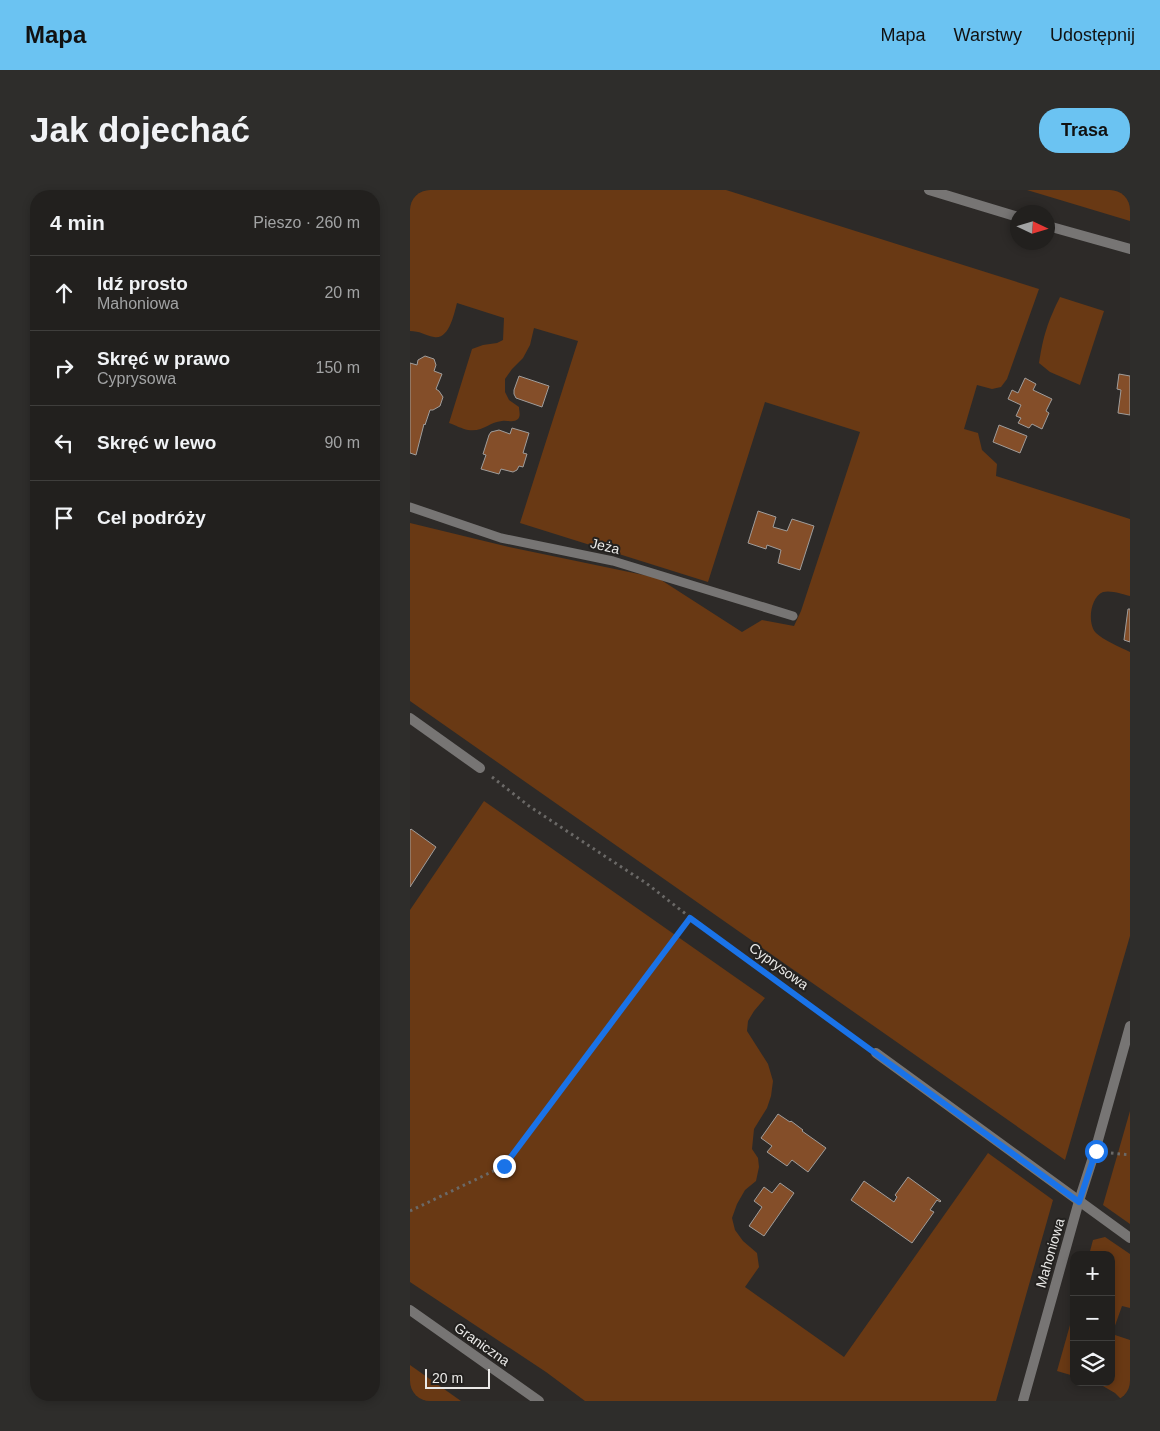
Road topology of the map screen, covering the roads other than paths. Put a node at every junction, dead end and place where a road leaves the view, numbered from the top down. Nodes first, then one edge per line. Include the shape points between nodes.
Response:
1 (929, 190) edge
2 (1010, 215) edge
3 (1055, 228) edge
4 (1130, 249) edge
5 (410, 507) edge
6 (793, 616) dead end
7 (410, 718) edge
8 (480, 768) road end
9 (1130, 1026) edge
10 (876, 1053) road end
11 (1079, 1202) junction
12 (1130, 1238) edge
13 (410, 1310) edge
14 (539, 1401) edge
15 (1023, 1401) edge

1 - 2 street
3 - 4 street
5 - 6 lane, Jeża via 501,538 614,561
7 - 8 street
9 - 11 street, Mahoniowa
10 - 11 street
11 - 12 street
11 - 15 street, Mahoniowa
13 - 14 street, Graniczna

